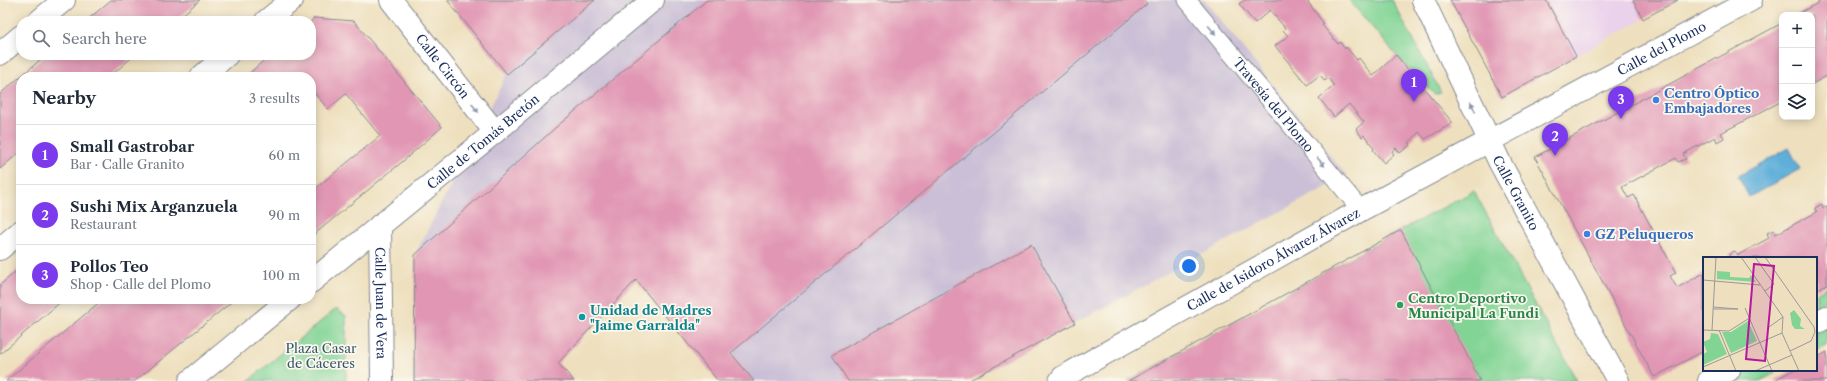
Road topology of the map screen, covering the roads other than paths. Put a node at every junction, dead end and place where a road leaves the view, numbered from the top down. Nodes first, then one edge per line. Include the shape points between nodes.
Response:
1 (64, 0) edge
2 (292, 0) edge
3 (391, 0) edge
4 (654, 0) edge
5 (1187, 0) edge
6 (1423, 0) edge
7 (1751, 0) edge
8 (45, 16) edge
9 (272, 16) edge
10 (16, 40) edge
11 (0, 54) edge
12 (221, 60) edge
13 (207, 72) edge
14 (495, 132) junction
15 (1489, 142) junction
16 (1361, 210) junction
17 (380, 225) junction
18 (16, 235) edge
19 (0, 249) edge
20 (316, 278) edge
21 (284, 304) edge
22 (1827, 317) edge
23 (1817, 322) edge
24 (1727, 371) edge
25 (190, 381) edge
26 (382, 381) edge
27 (1060, 381) edge
28 (1618, 381) edge
29 (1709, 381) edge

1 - 8 street
2 - 9 street
3 -> 14 street, Calle Circón
4 - 14 street, Calle de Tomás Bretón
5 -> 16 lane, Travesía del Plomo
15 -> 6 street, Calle Granito
7 - 15 street, Calle del Plomo
10 - 11 street
12 - 13 street
14 - 17 street, Calle de Tomás Bretón
15 - 16 street, Calle de Isidoro Álvarez Álvarez
15 - 28 street, Calle Granito
16 - 27 street, Calle de Isidoro Álvarez Álvarez
17 - 20 street, Calle de Tomás Bretón
17 - 26 street, Calle Juan de Vera
18 - 19 street
21 - 25 street
22 - 23 street
24 - 29 street

